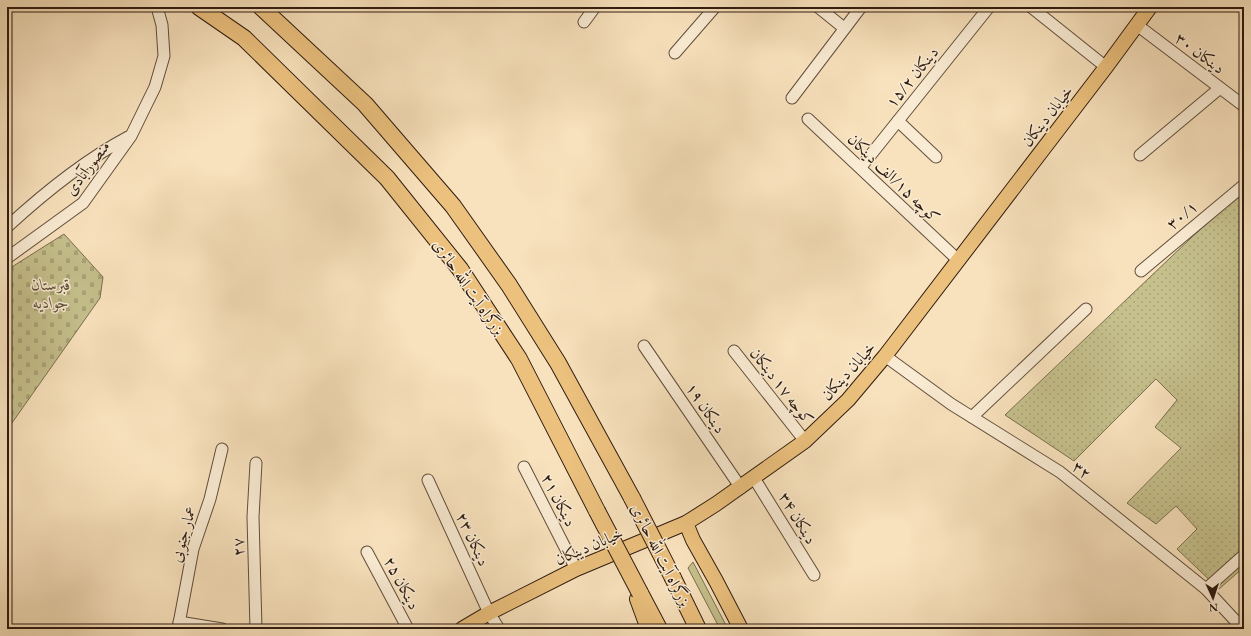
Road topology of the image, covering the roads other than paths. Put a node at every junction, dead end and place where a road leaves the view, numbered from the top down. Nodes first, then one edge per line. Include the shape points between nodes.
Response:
1 (157, 7) edge
2 (199, 7) edge
3 (261, 7) edge
4 (595, 7) edge
5 (715, 7) edge
6 (818, 7) edge
7 (861, 7) edge
8 (989, 7) edge
9 (1031, 7) edge
10 (1150, 7) edge
11 (584, 22) dead end
12 (1137, 26) junction
13 (844, 28) junction
14 (675, 53) dead end
15 (1106, 67) junction
16 (1220, 88) junction
17 (792, 98) dead end
18 (1244, 106) edge
19 (808, 119) dead end
20 (898, 121) junction
21 (130, 136) junction
22 (1140, 155) dead end
23 (936, 157) dead end
24 (861, 168) junction
25 (1244, 185) edge
26 (7, 227) edge
27 (7, 258) edge
28 (958, 260) junction
29 (1142, 271) dead end
30 (1086, 309) dead end
31 (644, 346) dead end
32 (734, 351) dead end
33 (885, 356) junction
34 (972, 417) junction
35 (805, 441) junction
36 (222, 449) dead end
37 (256, 463) dead end
38 (524, 467) dead end
39 (754, 478) junction
40 (428, 480) dead end
41 (741, 488) junction
42 (686, 523) junction
43 (367, 552) dead end
44 (1244, 555) edge
45 (624, 559) junction
46 (576, 569) junction
47 (814, 575) dead end
48 (1206, 589) junction
49 (489, 613) junction
50 (178, 626) edge
51 (222, 629) edge
52 (256, 629) edge
53 (408, 629) edge
54 (462, 629) edge
55 (499, 629) edge
56 (648, 629) edge
57 (658, 629) edge
58 (698, 629) edge
59 (741, 629) edge
60 (1243, 629) edge

1 - 21 street, منصورآبادی via 162,25 164,56 155,87
2 - 45 highway, بزرگراه آیت الله حائری, bridge via 244,38 387,178 460,269 519,359
3 - 58 highway, بزرگراه آیت الله حائری, bridge via 365,104 453,206 509,285 558,363 632,498
4 - 11 street
5 - 14 street
6 - 13 street
7 - 13 street
8 - 20 street, ۱۵/۲ دینکان
9 - 15 street
10 - 12 main road, خیابان دینکان
12 - 15 main road, خیابان دینکان
12 - 16 street, ۳۰ دینکان
13 - 17 street
15 - 28 main road, خیابان دینکان
16 - 18 street, ۳۰ دینکان
16 - 22 street
19 - 24 street, کوچه ۱۵/الف دینکان
20 - 23 street
20 - 24 street, ۱۵/۲ دینکان
21 - 26 street, منصورآبادی via 65,177
21 - 27 street, منصورآبادی via 83,203
24 - 28 street, کوچه ۱۵/الف دینکان
25 - 29 street, ۳۰/۱
28 - 33 main road, خیابان دینکان
30 - 34 street
31 - 41 street, ۱۹ دینکان
32 - 35 street, کوچه ۱۷ دینکان
33 - 34 street, ۳۲
33 - 35 main road, خیابان دینکان via 848,400
34 - 48 street, ۳۲ via 1060,472
35 - 39 main road, خیابان دینکان
36 - 50 street, عمار جنوبی via 210,499 193,549
37 - 52 street, ۲۷ via 253,517
38 - 46 street, ۲۱ دینکان
39 - 41 main road, خیابان دینکان
39 - 47 street, ۳۴ دینکان
40 - 49 street, ۲۳ دینکان
41 - 42 main road, خیابان دینکان
42 - 46 main road, خیابان دینکان
42 - 59 main road
43 - 53 street, ۲۵ دینکان
44 - 48 street
45 - 56 main road
45 - 57 highway, بزرگراه آیت الله حائری, bridge
46 - 49 main road, خیابان دینکان
48 - 60 street, ۳۲
49 - 54 main road, خیابان دینکان
49 - 55 street, ۲۳ دینکان
50 - 51 street

